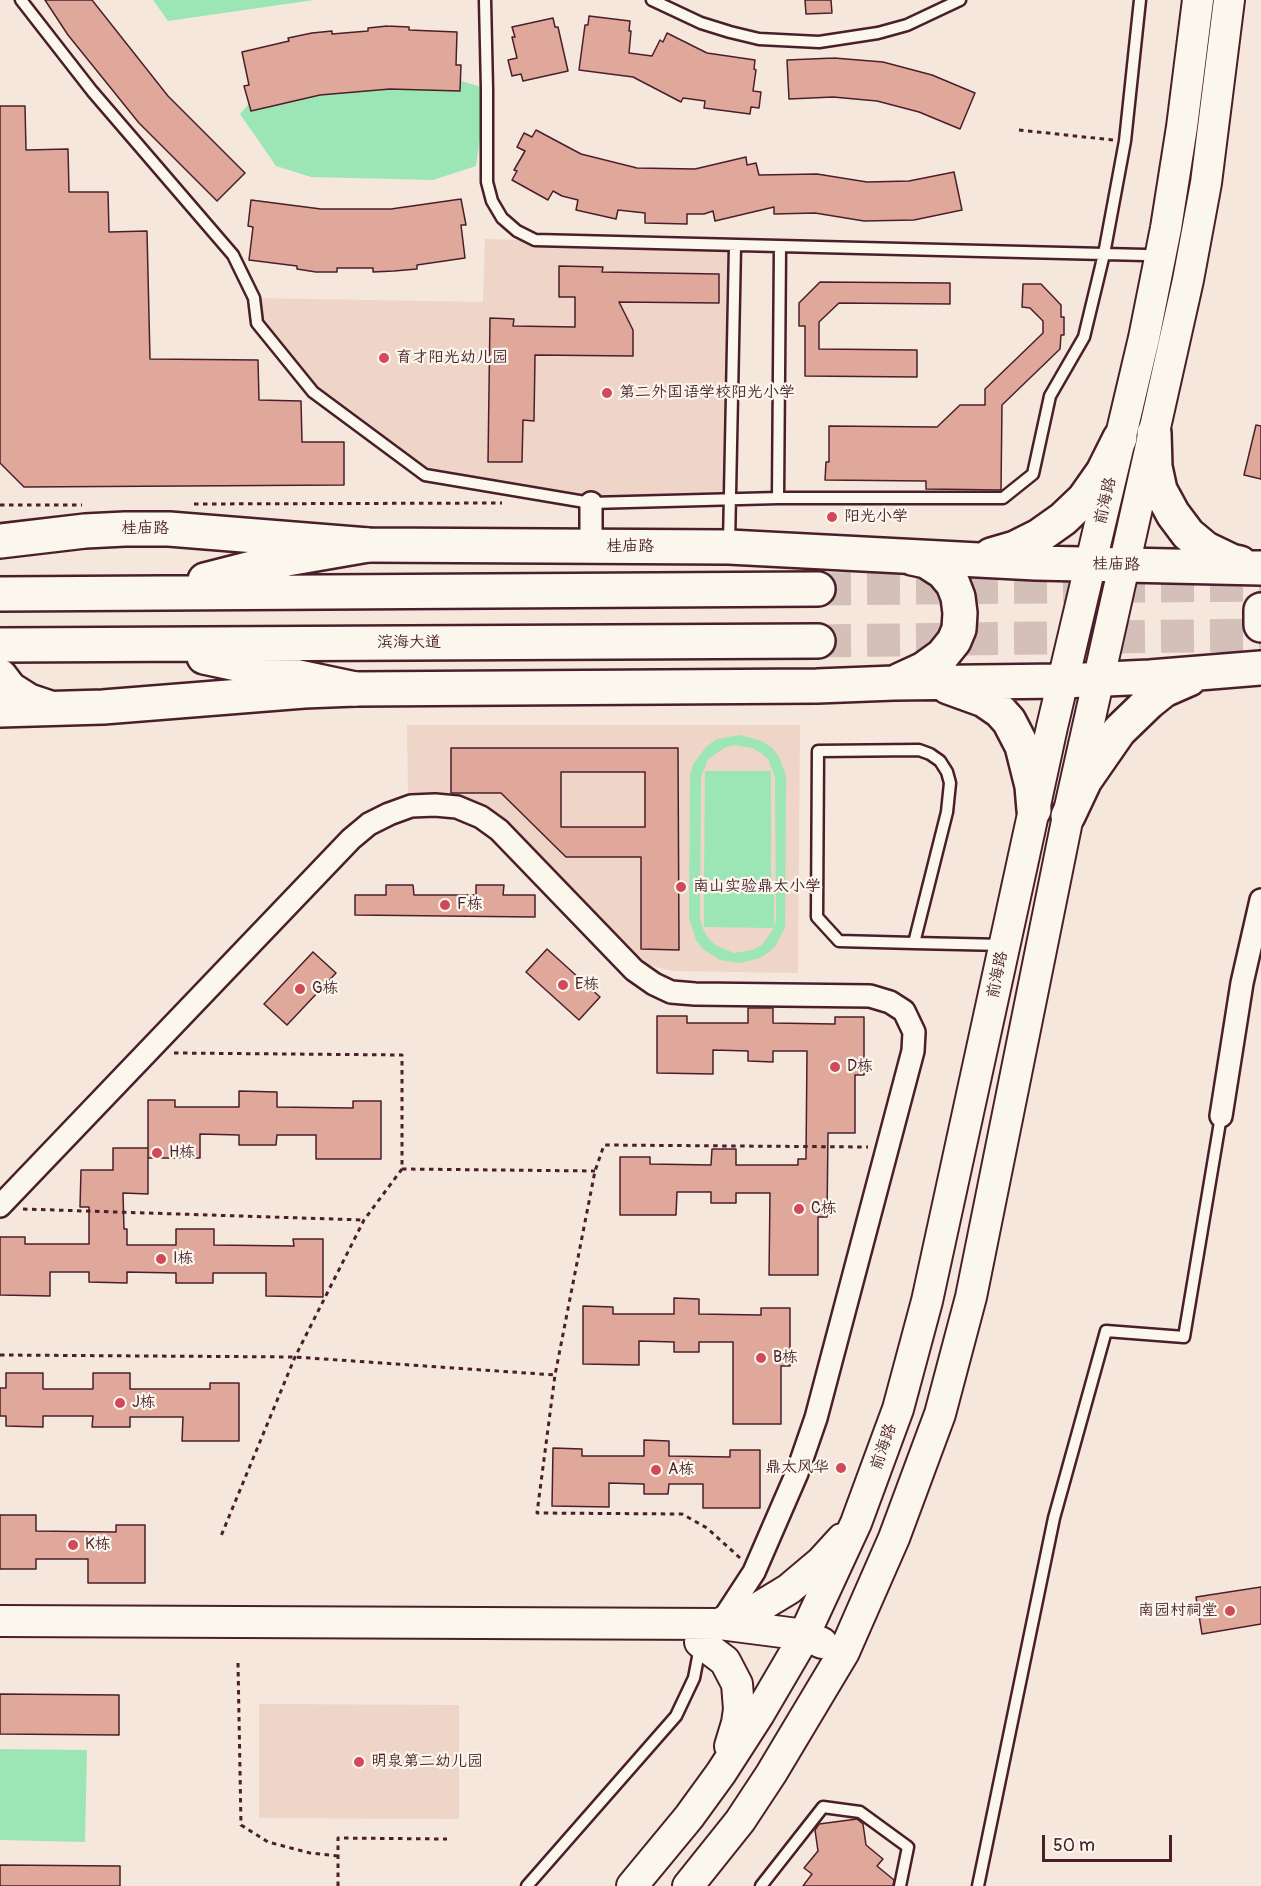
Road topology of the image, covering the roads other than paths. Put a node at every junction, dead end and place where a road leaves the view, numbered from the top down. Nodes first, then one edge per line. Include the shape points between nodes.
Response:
1 (21, 0) edge
2 (485, 0) edge
3 (652, 0) edge
4 (960, 0) edge
5 (1140, 0) edge
6 (1198, 0) edge
7 (1229, 0) edge
8 (735, 246) junction
9 (780, 247) junction
10 (1104, 254) junction
11 (1145, 255) dead end
12 (1154, 433) junction
13 (1120, 438) junction
14 (778, 498) junction
15 (729, 499) junction
16 (591, 503) junction
17 (35, 537) junction
18 (0, 541) edge
19 (368, 545) junction
20 (591, 547) junction
21 (729, 547) junction
22 (900, 555) junction
23 (959, 558) junction
24 (1091, 564) junction
25 (1124, 565) junction
26 (0, 566) edge
27 (1260, 567) edge
28 (818, 589) tunnel mouth
29 (136, 593) junction
30 (0, 594) edge
31 (1261, 610) edge
32 (1261, 625) edge
33 (818, 641) tunnel mouth
34 (134, 644) junction
35 (0, 645) edge
36 (1261, 668) edge
37 (1208, 673) junction
38 (0, 675) edge
39 (1098, 679) junction
40 (1063, 681) junction
41 (907, 683) junction
42 (355, 689) junction
43 (51, 709) junction
44 (0, 710) edge
45 (1034, 810) junction
46 (1068, 816) junction
47 (1261, 900) edge
48 (914, 943) junction
49 (1005, 945) junction
50 (1221, 1116) joint
51 (6, 1208) edge
52 (856, 1523) junction
53 (0, 1621) edge
54 (710, 1633) junction
55 (0, 1639) edge
56 (800, 1644) junction
57 (844, 1652) junction
58 (721, 1773) junction
59 (527, 1886) edge
60 (632, 1886) edge
61 (688, 1886) edge
62 (761, 1886) edge
63 (900, 1886) edge
64 (978, 1886) edge

1 - 16 lane via 92,91 233,255 254,298 257,323 313,392 425,475
2 - 8 lane via 487,182 502,218 535,240
3 - 4 lane via 730,32 759,39 819,42 888,31
5 - 10 lane via 1125,141
6 - 13 main road, 前海路 via 1166,228
7 - 12 main road, 前海路 via 1206,183
8 - 9 lane
8 - 15 lane
9 - 10 lane
9 - 14 lane
10 - 11 lane
10 - 14 lane via 1083,337 1050,396 1033,474 1003,498
12 - 25 main road, 前海路
12 - 27 main road via 1160,490 1183,527 1206,549 1231,561
13 - 23 main road via 1104,472 1063,519 1015,548
13 - 24 main road, 前海路
14 - 15 lane
15 - 16 lane
15 - 21 lane
16 - 20 street
17 - 18 main road, 桂庙路
17 - 19 main road, 桂庙路 via 169,529
17 - 26 main road via 15,548
19 - 20 main road, 桂庙路
19 - 29 main road
20 - 21 main road, 桂庙路
21 - 22 main road, 桂庙路
22 - 23 main road, 桂庙路
22 - 41 main road via 926,561 943,572 953,584 960,613 954,641 942,656
23 - 24 main road, 桂庙路
24 - 25 main road, 桂庙路
24 - 40 main road, 前海路
25 - 27 main road, 桂庙路
25 - 39 main road, 前海路
28 - 29 main road
29 - 30 main road
31 - 32 main road
33 - 34 main road, 滨海大道
34 - 35 main road, 滨海大道
34 - 42 main road
36 - 37 main road
37 - 39 main road
37 - 46 main road via 1164,690 1133,715 1085,780
38 - 43 main road via 10,689
39 - 40 main road
39 - 46 main road, 前海路
40 - 41 main road
40 - 45 main road, 前海路
41 - 42 main road
41 - 45 main road via 967,693 1000,711 1022,746
42 - 43 main road
43 - 44 main road
45 - 49 main road, 前海路
46 - 57 main road, 前海路 via 971,1297 954,1362 894,1538
47 - 50 street via 1242,983
48 - 48 lane via 947,812 947,772 940,761 919,750 818,750 817,917 839,941
48 - 49 lane
49 - 52 main road, 前海路 via 927,1301 898,1409
50 - 64 lane via 1184,1337 1106,1331 1054,1518
51 - 54 street via 145,1052 342,847 389,814 411,806 457,807 482,817 499,830 617,955 654,984 671,992 870,996 890,1002 904,1011 914,1032 913,1051 816,1418 754,1572
52 - 54 main road via 821,1562 789,1589
52 - 56 main road, 前海路
53 - 54 main road
54 - 55 main road
54 - 56 main road
54 - 58 main road via 732,1672 739,1695 737,1724
54 - 59 lane via 676,1716
56 - 57 main road
56 - 58 main road, 前海路
57 - 61 main road, 前海路 via 740,1821
58 - 60 main road, 前海路
62 - 63 lane via 823,1807 860,1812 908,1847

